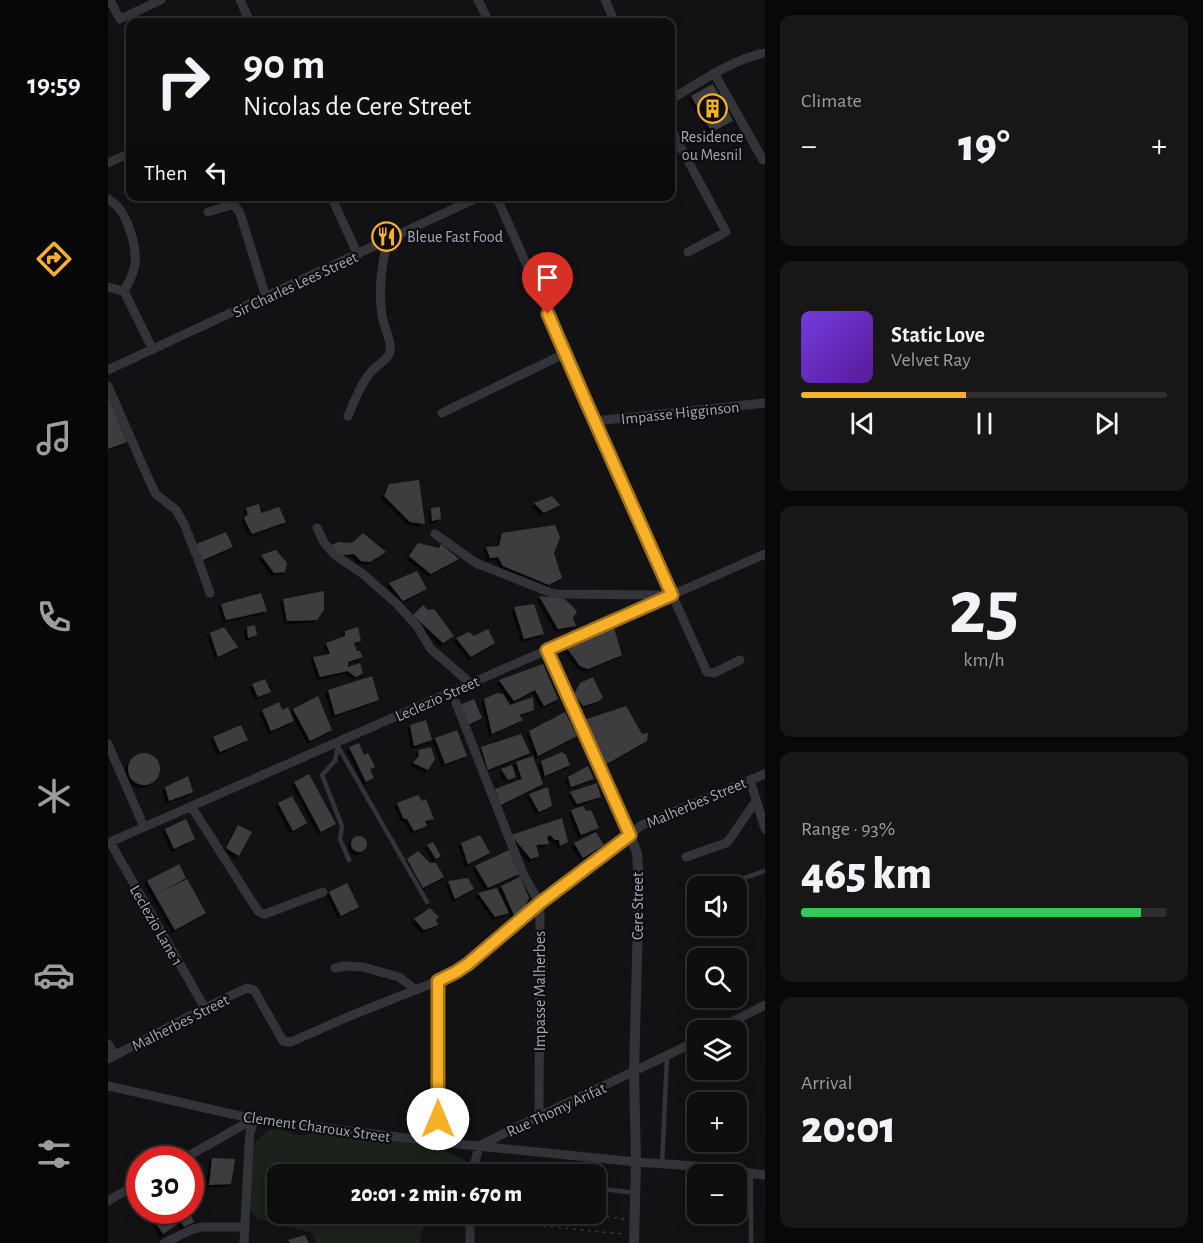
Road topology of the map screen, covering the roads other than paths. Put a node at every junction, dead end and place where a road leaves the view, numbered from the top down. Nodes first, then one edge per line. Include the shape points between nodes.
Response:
1 (161, 0) edge
2 (240, 0) edge
3 (478, 0) edge
4 (604, 0) edge
5 (111, 2) dead end
6 (248, 18) edge
7 (487, 18) edge
8 (613, 18) edge
9 (765, 53) edge
10 (714, 74) junction
11 (675, 97) edge
12 (675, 136) edge
13 (126, 155) edge
14 (763, 160) dead end
15 (108, 163) edge
16 (108, 200) edge
17 (333, 201) edge
18 (471, 201) edge
19 (498, 201) edge
20 (208, 212) dead end
21 (387, 241) junction
22 (688, 252) dead end
23 (358, 255) junction
24 (108, 287) edge
25 (124, 291) junction
26 (266, 297) junction
27 (153, 350) junction
28 (566, 353) junction
29 (108, 370) edge
30 (108, 386) edge
31 (765, 403) edge
32 (442, 413) dead end
33 (348, 416) dead end
34 (595, 421) junction
35 (317, 528) dead end
36 (435, 534) dead end
37 (765, 554) edge
38 (210, 593) dead end
39 (672, 595) junction
40 (547, 650) junction
41 (740, 660) dead end
42 (470, 683) junction
43 (456, 704) dead end
44 (108, 744) edge
45 (337, 744) junction
46 (765, 774) edge
47 (750, 780) junction
48 (756, 801) junction
49 (191, 806) junction
50 (144, 827) junction
51 (765, 829) edge
52 (630, 835) junction
53 (109, 842) edge
54 (686, 857) dead end
55 (349, 860) dead end
56 (765, 871) edge
57 (747, 877) edge
58 (323, 892) dead end
59 (427, 902) dead end
60 (540, 903) junction
61 (335, 968) dead end
62 (438, 981) junction
63 (416, 990) junction
64 (765, 1005) edge
65 (205, 1008) junction
66 (736, 1020) edge
67 (108, 1044) edge
68 (687, 1045) edge
69 (667, 1055) junction
70 (111, 1057) edge
71 (634, 1072) junction
72 (108, 1086) edge
73 (539, 1116) junction
74 (254, 1119) junction
75 (438, 1142) junction
76 (479, 1146) junction
77 (204, 1147) edge
78 (636, 1162) junction
79 (474, 1164) edge
80 (662, 1164) junction
81 (752, 1173) junction
82 (765, 1175) edge
83 (606, 1189) edge
84 (126, 1190) edge
85 (635, 1193) junction
86 (108, 1201) edge
87 (470, 1224) edge
88 (244, 1227) junction
89 (634, 1239) edge
90 (164, 1243) edge
91 (244, 1243) edge
92 (470, 1243) edge
93 (751, 1243) edge

1 - 5 street via 120,19
2 - 6 street
3 - 7 street
4 - 8 street
9 - 10 street
10 - 11 street
10 - 14 street
12 - 22 street via 726,232
13 - 15 street
16 - 25 street via 117,205 126,219 134,242 135,266
17 - 23 street
18 - 21 street, Sir Charles Lees Street
19 - 28 street
20 - 26 street via 231,205 238,209
21 - 23 street, Sir Charles Lees Street
21 - 33 street via 380,301 390,350 361,387
23 - 26 street, Sir Charles Lees Street
24 - 25 street
25 - 27 street
26 - 27 street, Sir Charles Lees Street
27 - 29 street, Sir Charles Lees Street
28 - 32 street
28 - 34 street
30 - 38 street via 152,487 176,510 184,524
31 - 34 street, Impasse Higginson
34 - 39 street
35 - 42 street via 335,555 397,604 430,648
36 - 39 street via 476,563 554,594
37 - 39 street, Leclezio Street
39 - 40 street, Leclezio Street
39 - 41 street via 707,672 714,674
40 - 42 street, Leclezio Street
40 - 52 street, Cere Street
42 - 45 street, Leclezio Street
43 - 60 street via 524,876
44 - 50 street
45 - 49 street, Leclezio Street
45 - 55 lane via 335,761 322,775 342,826 340,839
45 - 59 lane
46 - 47 street, Malherbes Street
47 - 48 street
47 - 52 street, Malherbes Street via 642,825
48 - 51 street
48 - 54 street via 726,843
49 - 50 street, Leclezio Street
49 - 58 street via 262,914
50 - 53 street, Leclezio Street
52 - 60 street, Malherbes Street
52 - 71 street, Cere Street via 637,853 639,882
53 - 65 street, Leclezio Lane 1
56 - 57 lane
60 - 62 street, Malherbes Street via 468,964
60 - 73 street, Impasse Malherbes
61 - 63 street via 363,967 399,977
62 - 63 street, Malherbes Street
62 - 75 street
63 - 65 street, Malherbes Street via 291,1042 283,1041 254,990 247,988
64 - 66 street
65 - 70 street, Malherbes Street
67 - 70 street
68 - 69 street, Rue Thomy Arifat
69 - 71 street, Rue Thomy Arifat
69 - 80 lane
71 - 73 street, Rue Thomy Arifat
71 - 78 street, Cere Street
72 - 74 street, Clement Charoux Street
73 - 76 street, Rue Thomy Arifat
74 - 75 street, Clement Charoux Street
74 - 77 street
74 - 88 street
75 - 76 street, Clement Charoux Street
76 - 78 street, Clement Charoux Street
76 - 79 street
78 - 80 street, Clement Charoux Street
78 - 85 street, Cere Street
80 - 81 street, Clement Charoux Street
81 - 82 street, Clement Charoux Street
81 - 93 lane
83 - 85 lane
84 - 86 street
85 - 89 street, Cere Street
87 - 92 street
88 - 90 street via 193,1228
88 - 91 street

